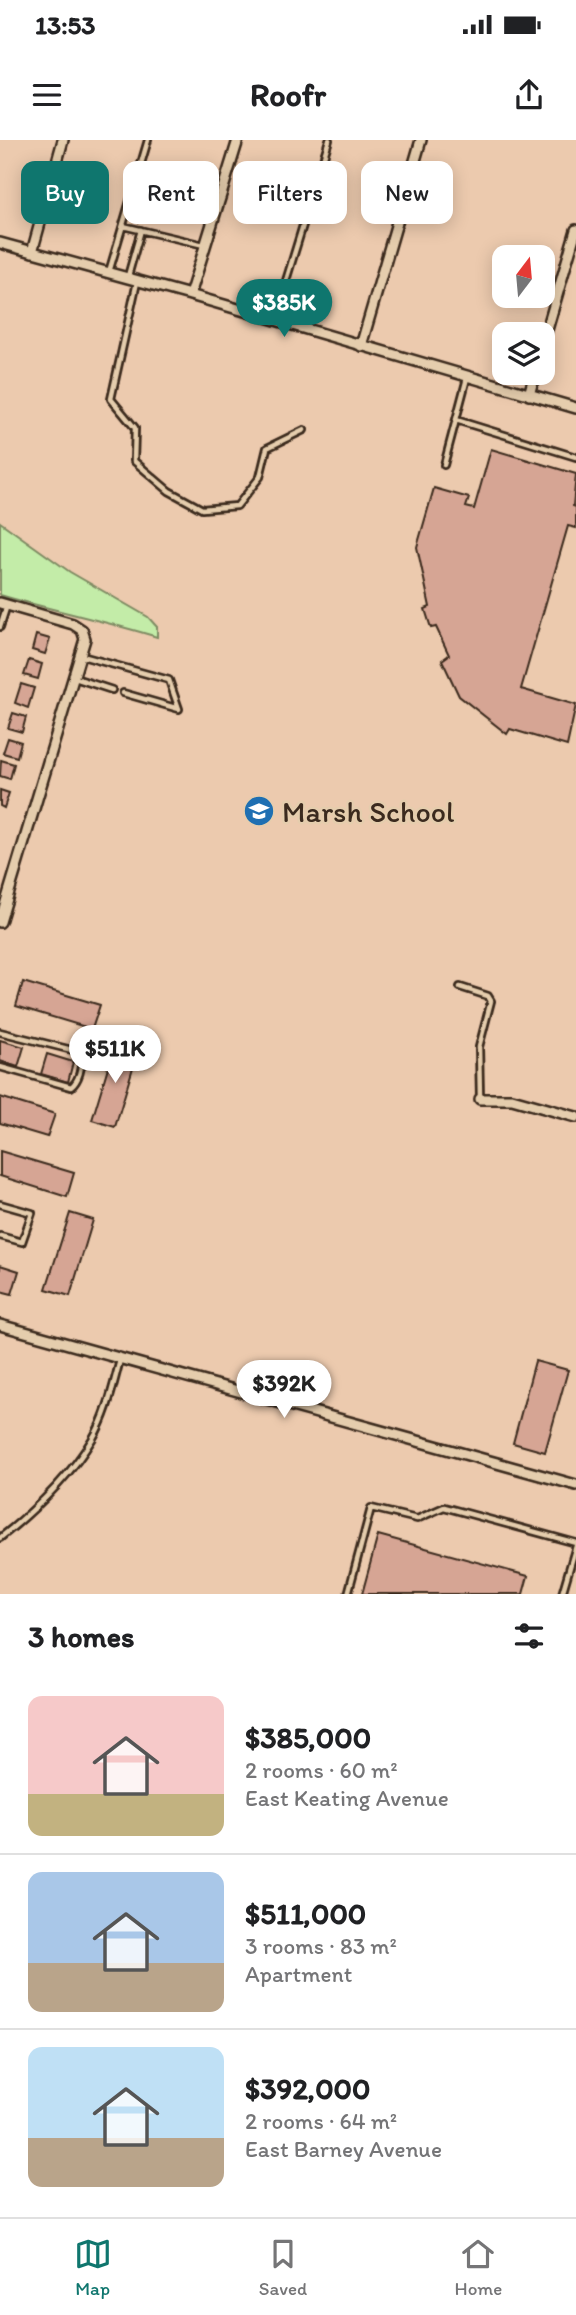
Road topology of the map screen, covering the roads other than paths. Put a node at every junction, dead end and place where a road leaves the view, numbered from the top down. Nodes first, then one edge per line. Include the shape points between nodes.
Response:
1 (63, 140) edge
2 (148, 140) edge
3 (237, 140) edge
4 (329, 140) edge
5 (421, 140) edge
6 (123, 226) junction
7 (141, 230) junction
8 (576, 230) edge
9 (0, 243) edge
10 (205, 246) junction
11 (32, 252) junction
12 (109, 272) junction
13 (133, 279) junction
14 (190, 295) junction
15 (274, 320) junction
16 (549, 322) edge
17 (361, 346) junction
18 (467, 377) junction
19 (532, 385) edge
20 (529, 395) junction
21 (576, 408) edge
22 (456, 420) junction
23 (304, 430) dead end
24 (576, 457) edge
25 (444, 465) dead end
26 (3, 604) edge
27 (0, 627) edge
28 (82, 656) junction
29 (75, 678) junction
30 (112, 690) dead end
31 (122, 693) dead end
32 (0, 922) edge
33 (460, 986) dead end
34 (0, 1032) edge
35 (0, 1067) edge
36 (480, 1099) joint
37 (576, 1117) edge
38 (0, 1204) edge
39 (0, 1236) edge
40 (0, 1325) edge
41 (120, 1360) junction
42 (576, 1485) edge
43 (0, 1538) edge
44 (576, 1545) edge
45 (348, 1594) edge
46 (562, 1594) edge

1 - 11 street
2 - 6 lane
3 - 10 street
4 - 15 lane
5 - 17 street
6 - 7 lane
6 - 12 lane
7 - 10 lane
7 - 13 lane
8 - 16 street
9 - 11 street
10 - 14 street
11 - 12 street
12 - 13 street
13 - 14 street
13 - 23 lane via 111,399 135,428 134,461 169,491 202,509 237,506 260,477 267,448
14 - 15 street
15 - 17 street
17 - 18 street
18 - 20 street
18 - 22 lane
19 - 20 street
20 - 21 street
22 - 24 lane
22 - 25 lane
26 - 27 lane
26 - 28 street via 73,624 84,634
28 - 29 street
28 - 31 lane via 169,680 179,709
29 - 30 lane
29 - 32 street
33 - 36 lane via 488,996 491,1002 479,1047
34 - 35 lane via 82,1056 71,1087
36 - 37 street via 512,1099
38 - 39 lane via 32,1213 22,1242
40 - 41 street
41 - 42 street
41 - 43 lane via 94,1437 73,1465
44 - 45 lane via 444,1507 417,1519 371,1508
44 - 46 lane

